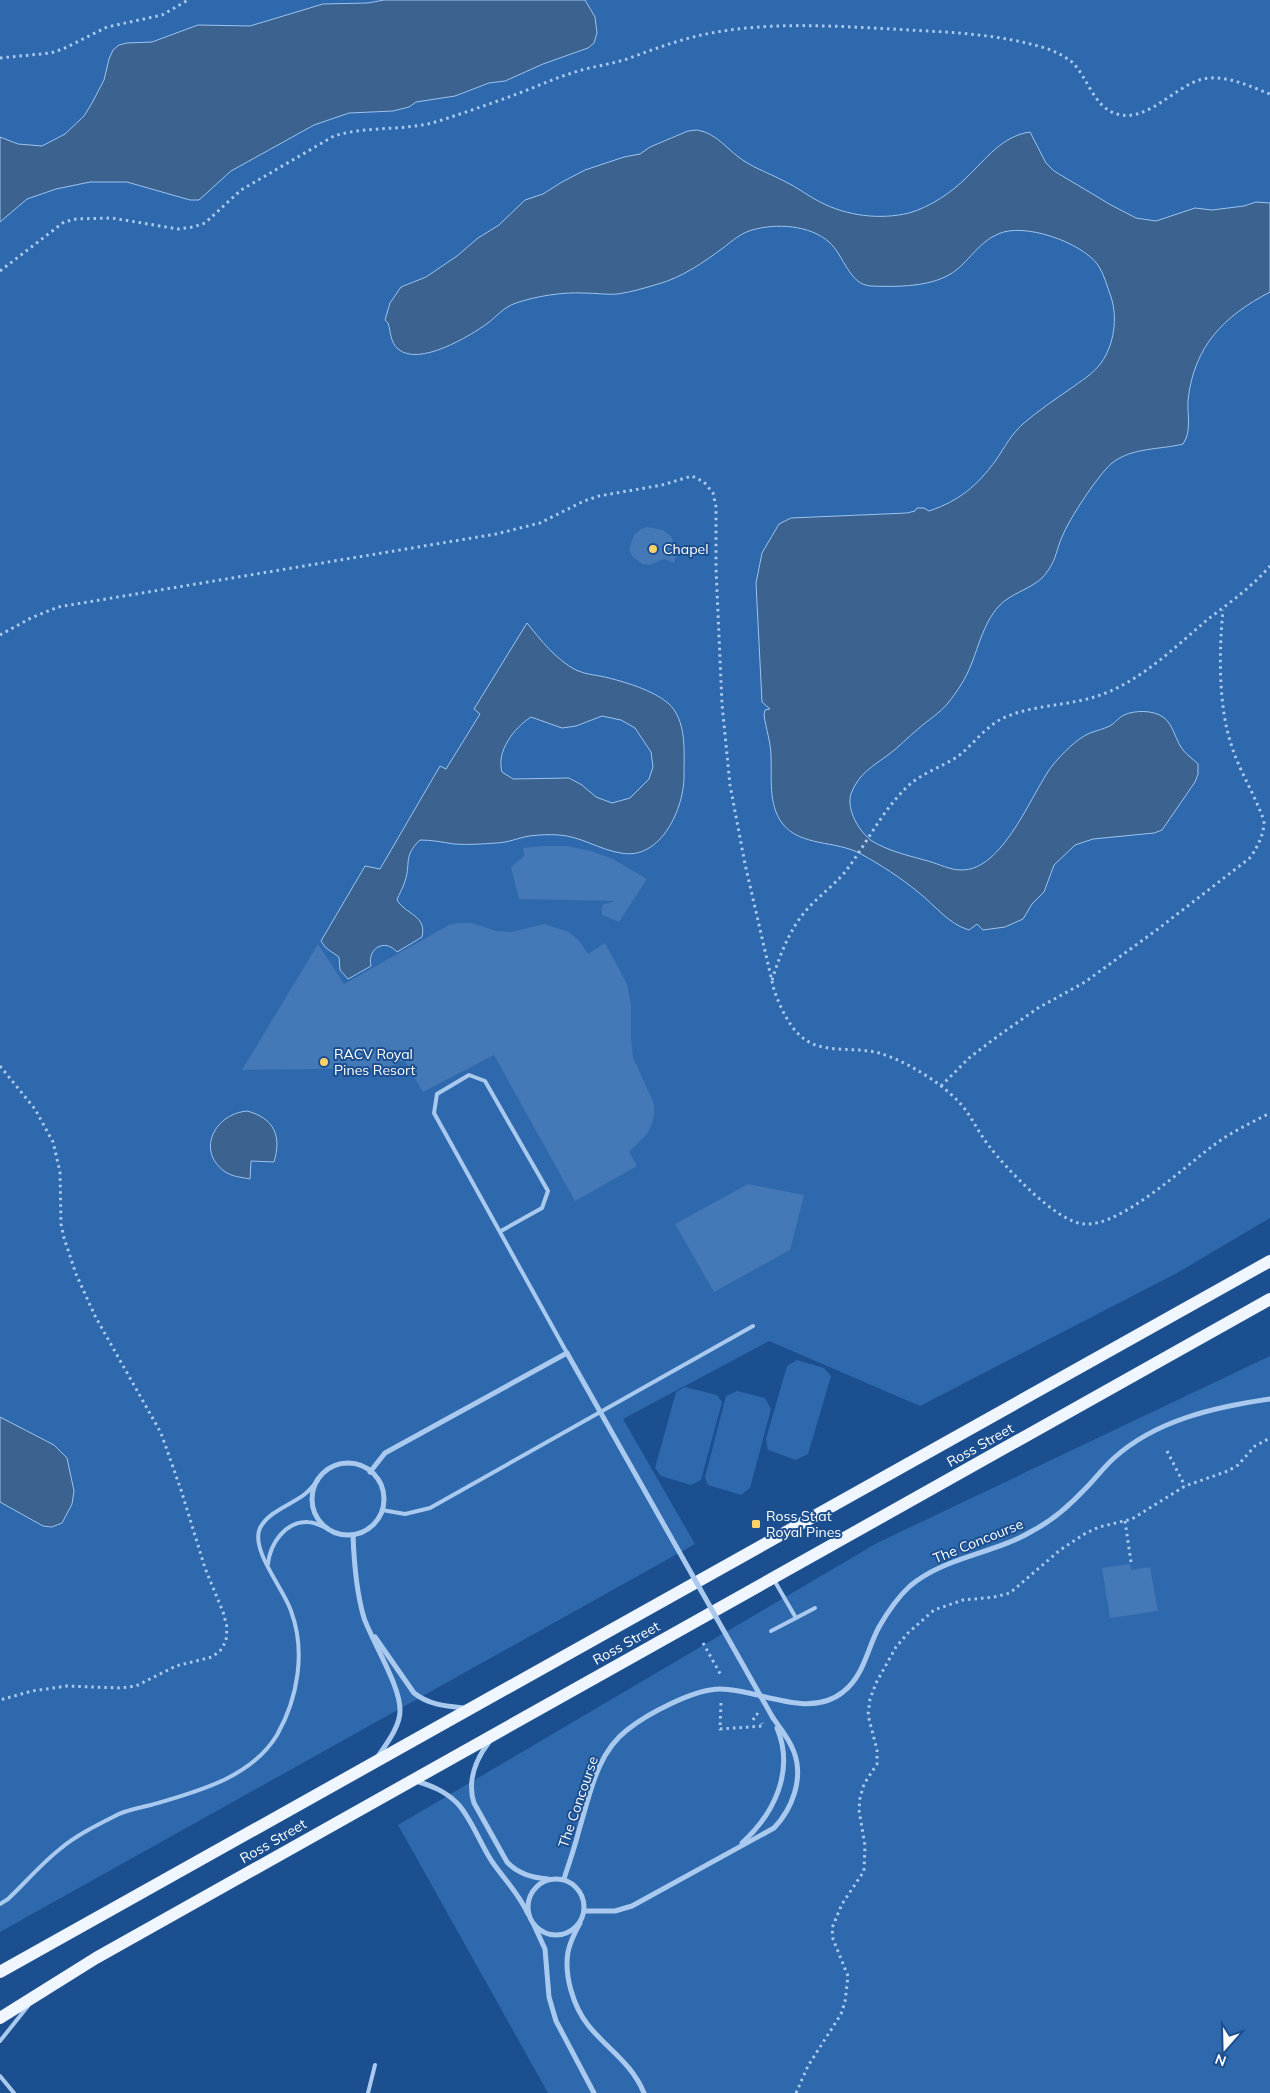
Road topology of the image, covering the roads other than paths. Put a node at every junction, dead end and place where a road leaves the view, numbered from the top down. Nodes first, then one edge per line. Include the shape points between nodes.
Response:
1 (501, 1231) junction
2 (1270, 1261) edge
3 (1270, 1299) edge
4 (753, 1326) dead end
5 (568, 1353) junction
6 (1270, 1399) edge
7 (370, 1472) junction
8 (318, 1480) junction
9 (382, 1510) junction
10 (326, 1528) junction
11 (353, 1535) junction
12 (269, 1569) junction
13 (773, 1578) junction
14 (815, 1608) dead end
15 (796, 1618) junction
16 (368, 1627) junction
17 (771, 1630) dead end
18 (468, 1708) junction
19 (774, 1718) junction
20 (495, 1733) junction
21 (376, 1760) junction
22 (411, 1780) junction
23 (736, 1848) junction
24 (548, 1879) junction
25 (564, 1879) junction
26 (0, 1904) edge
27 (584, 1911) junction
28 (528, 1914) junction
29 (580, 1923) junction
30 (534, 1925) junction
31 (0, 1972) edge
32 (36, 1996) junction
33 (0, 2018) edge
34 (0, 2041) edge
35 (374, 2066) dead end
36 (0, 2076) edge
37 (14, 2093) edge
38 (368, 2093) edge
39 (594, 2093) edge
40 (644, 2093) edge

1 - 1 lane via 434,1112 437,1094 470,1075 486,1081 548,1191 542,1208
1 - 5 lane
2 - 18 main road, Ross Street
3 - 13 main road, Ross Street
4 - 9 lane via 430,1508 405,1514
5 - 7 street via 392,1449 381,1456
5 - 19 street, bridge
6 - 25 street, The Concourse via 1195,1414 1155,1430 1114,1458 1084,1491 1045,1524 997,1548 963,1557 930,1572 893,1606 878,1628 855,1679 843,1692 827,1701 802,1704 741,1691 704,1690 679,1700 628,1729 616,1739 602,1760
7 - 8 street via 360,1466 341,1464 330,1468
7 - 9 street via 382,1489
8 - 10 street via 312,1504
8 - 12 lane via 305,1494 270,1516 261,1527 258,1543
9 - 11 street via 374,1524
10 - 11 street via 339,1534
10 - 12 lane via 305,1522 286,1529 272,1548
11 - 16 street via 357,1586
12 - 26 lane via 292,1612 299,1664 288,1712 268,1746 245,1768 225,1780 116,1814 60,1848
13 - 15 lane
13 - 20 main road, Ross Street
14 - 15 lane
15 - 17 lane
16 - 18 street via 414,1693 423,1700
16 - 21 street via 400,1706 399,1721
18 - 21 main road, Ross Street
19 - 23 street via 783,1751 781,1787 770,1812
19 - 23 street via 794,1753 796,1789 783,1819 774,1828
20 - 22 main road, Ross Street
20 - 24 street via 476,1764 471,1794 474,1803 513,1869
21 - 31 main road, Ross Street
22 - 28 street via 436,1787 459,1804 493,1863 516,1891
22 - 32 main road, Ross Street via 96,1958
23 - 27 street via 632,1906 614,1911
24 - 25 street
24 - 28 street via 531,1893 527,1903
25 - 27 street via 580,1891
27 - 29 street
28 - 30 street
29 - 30 street via 560,1935 548,1935
29 - 40 street via 568,1949 566,1965 577,2007 588,2025 624,2060
30 - 39 street via 545,1949 549,1997 556,2020
32 - 33 main road, Ross Street
32 - 34 lane
35 - 38 lane
36 - 37 lane

